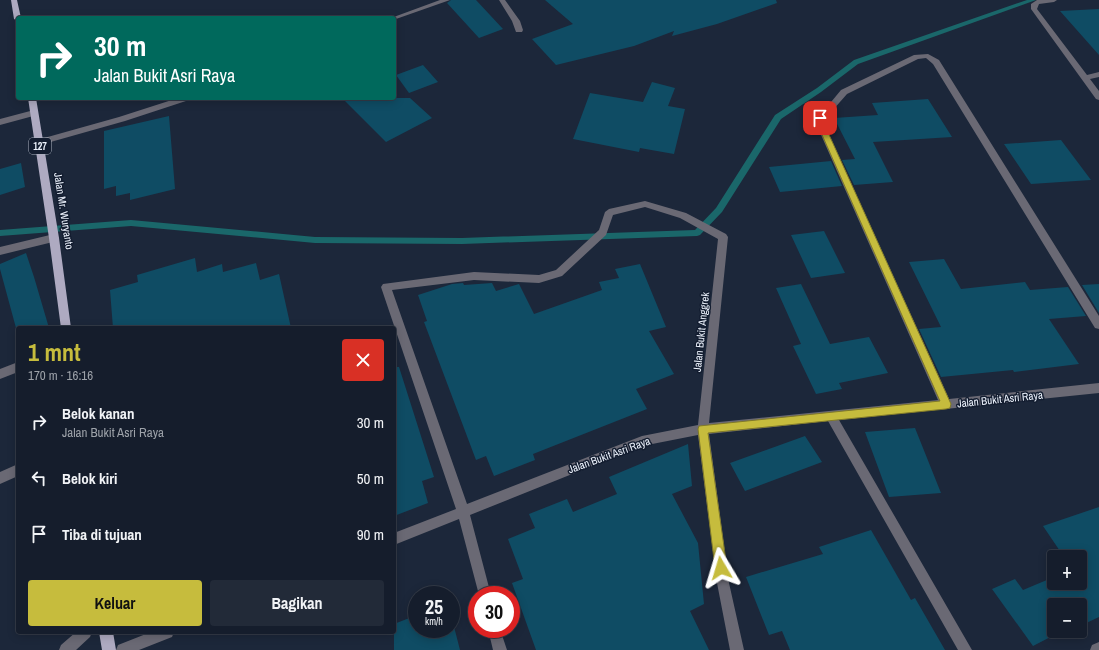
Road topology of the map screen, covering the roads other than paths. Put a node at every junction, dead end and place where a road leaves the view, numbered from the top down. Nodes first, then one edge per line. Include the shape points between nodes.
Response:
1 (14, 0) edge
2 (447, 0) edge
3 (502, 0) edge
4 (1054, 0) edge
5 (17, 16) edge
6 (396, 17) edge
7 (519, 30) dead end
8 (1099, 74) edge
9 (1086, 78) junction
10 (1099, 97) edge
11 (32, 100) edge
12 (180, 100) edge
13 (34, 113) junction
14 (0, 122) edge
15 (40, 142) junction
16 (54, 238) junction
17 (0, 251) edge
18 (1099, 325) edge
19 (66, 326) edge
20 (16, 368) edge
21 (0, 374) edge
22 (1099, 388) edge
23 (946, 404) junction
24 (831, 416) junction
25 (703, 429) junction
26 (16, 471) edge
27 (0, 478) edge
28 (463, 511) junction
29 (396, 538) edge
30 (483, 586) edge
31 (83, 634) edge
32 (106, 634) edge
33 (162, 634) edge
34 (497, 638) edge
35 (66, 650) edge
36 (108, 650) edge
37 (123, 650) edge
38 (500, 650) edge
39 (737, 650) edge
40 (965, 650) edge

1 - 5 main road
2 - 6 street
3 - 7 street
4 - 9 street via 1037,2 1034,9
8 - 9 street
9 - 10 street
11 - 13 main road, Jalan Mr. Wuryanto / 127
12 - 15 street
13 - 14 street
13 - 15 main road, Jalan Mr. Wuryanto / 127
15 - 16 main road, Jalan Mr. Wuryanto / 127
16 - 17 street
16 - 19 main road, Jalan Mr. Wuryanto / 127
18 - 23 street via 936,62 928,56 917,57 844,92 820,118 822,128
20 - 21 street
22 - 23 street, Jalan Bukit Asri Raya
23 - 24 street, Jalan Bukit Asri Raya
24 - 25 street, Jalan Bukit Asri Raya
24 - 40 street
25 - 28 street, Jalan Bukit Asri Raya via 642,441
25 - 28 street, Jalan Bukit Anggrek via 723,237 683,216 645,204 609,212 603,232 586,249 559,273 539,279 474,276 386,287
25 - 39 street, Jalan Bukit Anggrek via 723,583
26 - 27 street
28 - 29 street, Jalan Bukit Asri Raya
28 - 30 street
31 - 35 street
32 - 36 main road
33 - 37 street
34 - 38 street

